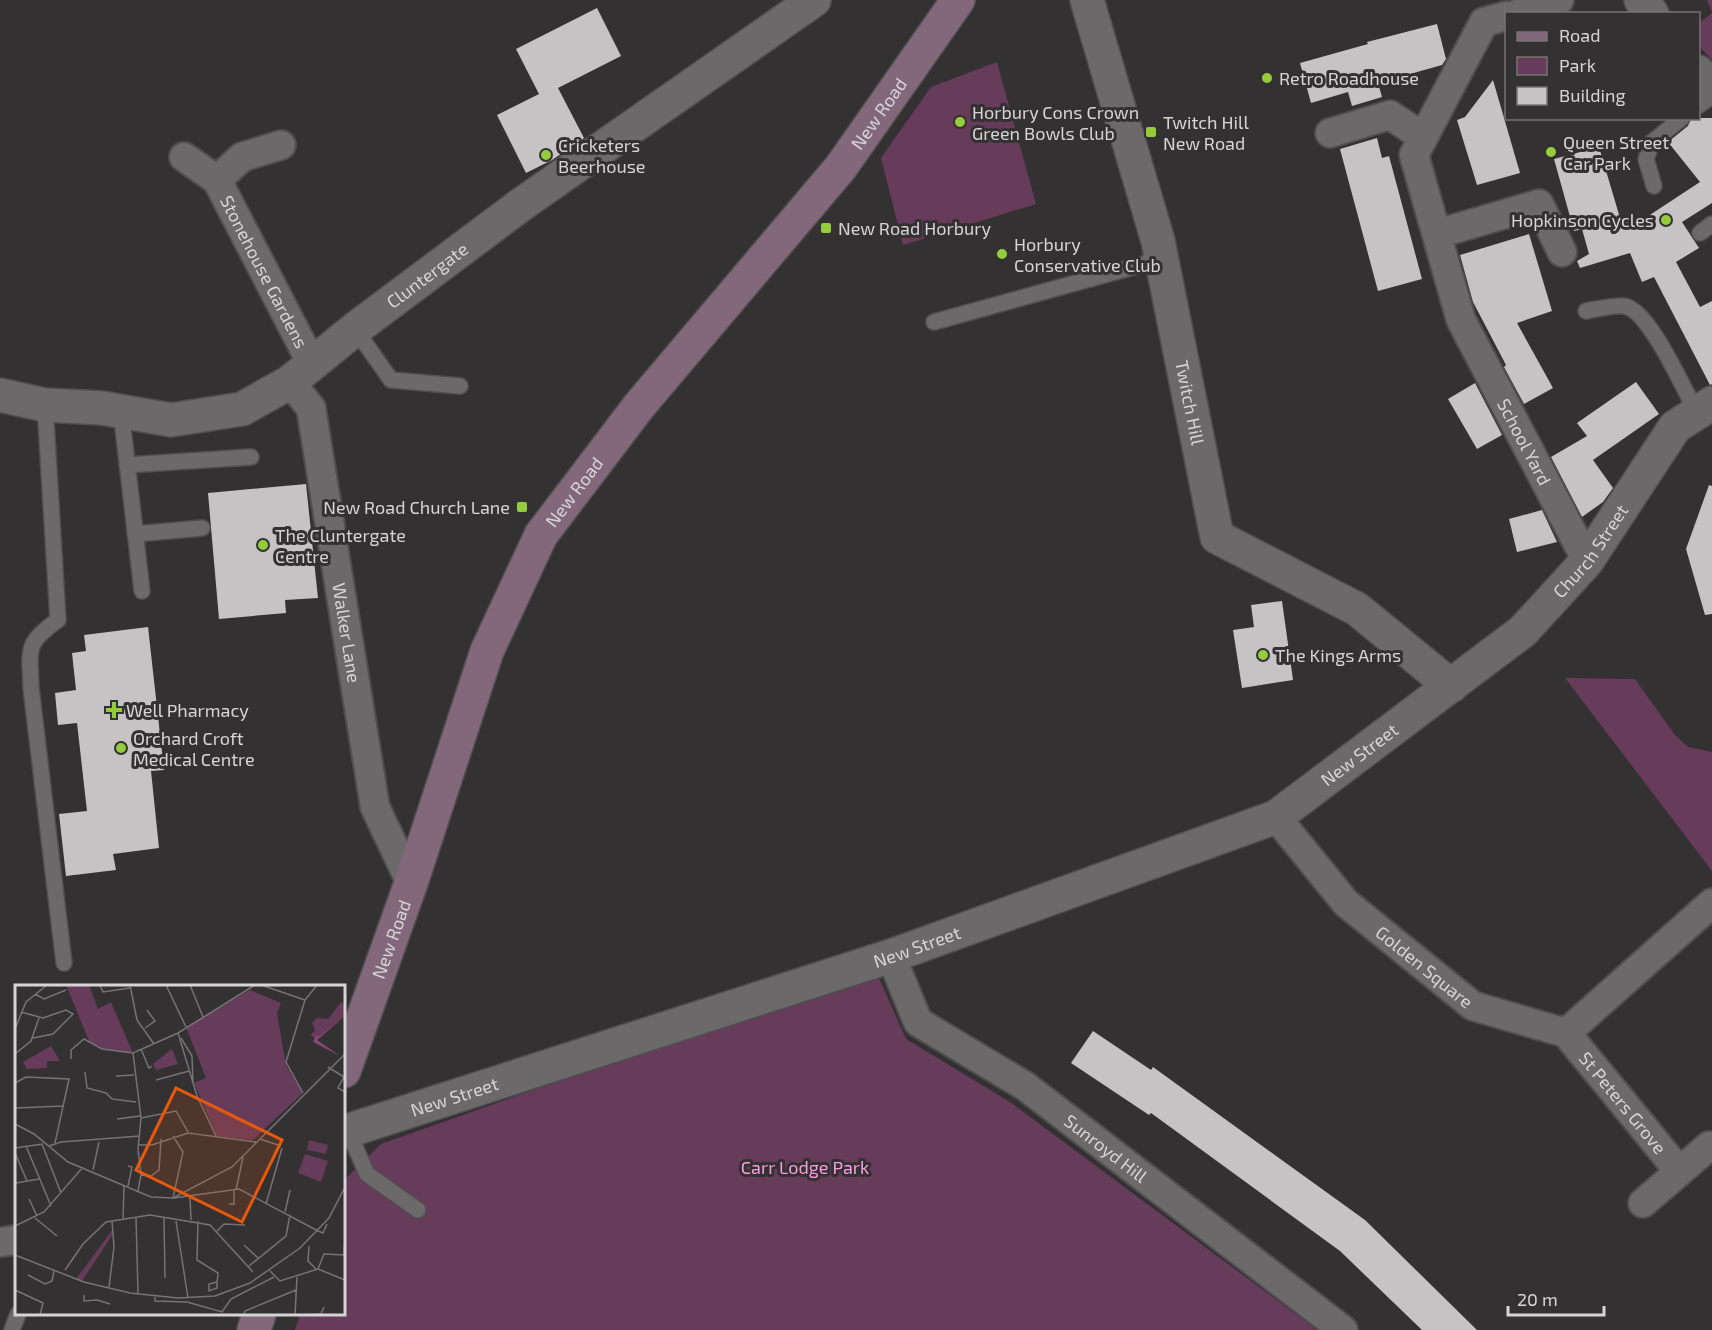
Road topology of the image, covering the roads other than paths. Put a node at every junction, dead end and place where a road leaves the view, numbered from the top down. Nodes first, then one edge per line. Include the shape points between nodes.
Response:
1 (814, 0) edge
2 (958, 0) edge
3 (1087, 0) edge
4 (1641, 0) edge
5 (1650, 12) edge
6 (1505, 16) edge
7 (1700, 74) edge
8 (1712, 88) edge
9 (1680, 120) edge
10 (1330, 133) dead end
11 (1423, 137) junction
12 (281, 145) dead end
13 (184, 157) dead end
14 (217, 180) junction
15 (1654, 186) dead end
16 (1437, 234) junction
17 (1562, 252) dead end
18 (1162, 259) junction
19 (1586, 311) dead end
20 (934, 322) dead end
21 (356, 329) junction
22 (301, 373) junction
23 (460, 386) dead end
24 (0, 395) edge
25 (45, 405) junction
26 (1704, 408) edge
27 (121, 411) junction
28 (251, 457) dead end
29 (127, 465) junction
30 (202, 528) dead end
31 (135, 534) junction
32 (1587, 561) junction
33 (142, 591) dead end
34 (1450, 686) junction
35 (1276, 817) junction
36 (411, 883) junction
37 (1712, 903) edge
38 (891, 956) junction
39 (64, 963) dead end
40 (1566, 1033) junction
41 (345, 1068) edge
42 (346, 1132) edge
43 (1709, 1146) dead end
44 (1679, 1171) junction
45 (1643, 1203) dead end
46 (418, 1210) dead end
47 (15, 1240) edge
48 (0, 1242) edge
49 (259, 1315) edge
50 (254, 1330) edge
51 (1343, 1330) edge

1 - 21 street, Cluntergate via 522,204
2 - 36 main road, New Road via 841,167 639,406 541,535 487,651
3 - 18 street, Twitch Hill
4 - 5 street
6 - 11 street, School Yard via 1484,22
7 - 8 street
9 - 15 lane via 1652,142 1646,159
10 - 11 street via 1390,115
11 - 16 street, School Yard via 1414,155
12 - 14 street, Stonehouse Gardens via 242,157
13 - 14 street, Stonehouse Gardens
14 - 22 street, Stonehouse Gardens
16 - 17 street via 1539,204
16 - 32 street, School Yard via 1461,320
18 - 20 lane
18 - 34 street, Twitch Hill via 1218,537 1357,609
19 - 26 lane via 1625,306 1640,314
21 - 22 street, Cluntergate
21 - 23 lane via 391,380
22 - 27 street, Cluntergate via 242,409 171,420
22 - 36 street, Walker Lane via 311,408 375,807
24 - 25 street, Cluntergate
25 - 27 street, Cluntergate
25 - 39 lane via 58,620 38,634 30,649 31,688
26 - 32 street, Church Street via 1675,427
27 - 29 lane
28 - 29 lane
29 - 31 lane
30 - 31 lane
31 - 33 lane
32 - 34 street, Church Street via 1523,631
34 - 35 street, New Street
35 - 38 street, New Street
35 - 40 street, Golden Square via 1346,903 1473,1006
36 - 41 main road, New Road
37 - 40 street
38 - 42 street, New Street
38 - 51 street, Sunroyd Hill via 918,1022 1025,1086
40 - 44 street, St Peters Grove
42 - 46 lane via 367,1174
43 - 44 street, St Peters Grove
44 - 45 street, St Peters Grove
47 - 48 street
49 - 50 main road

